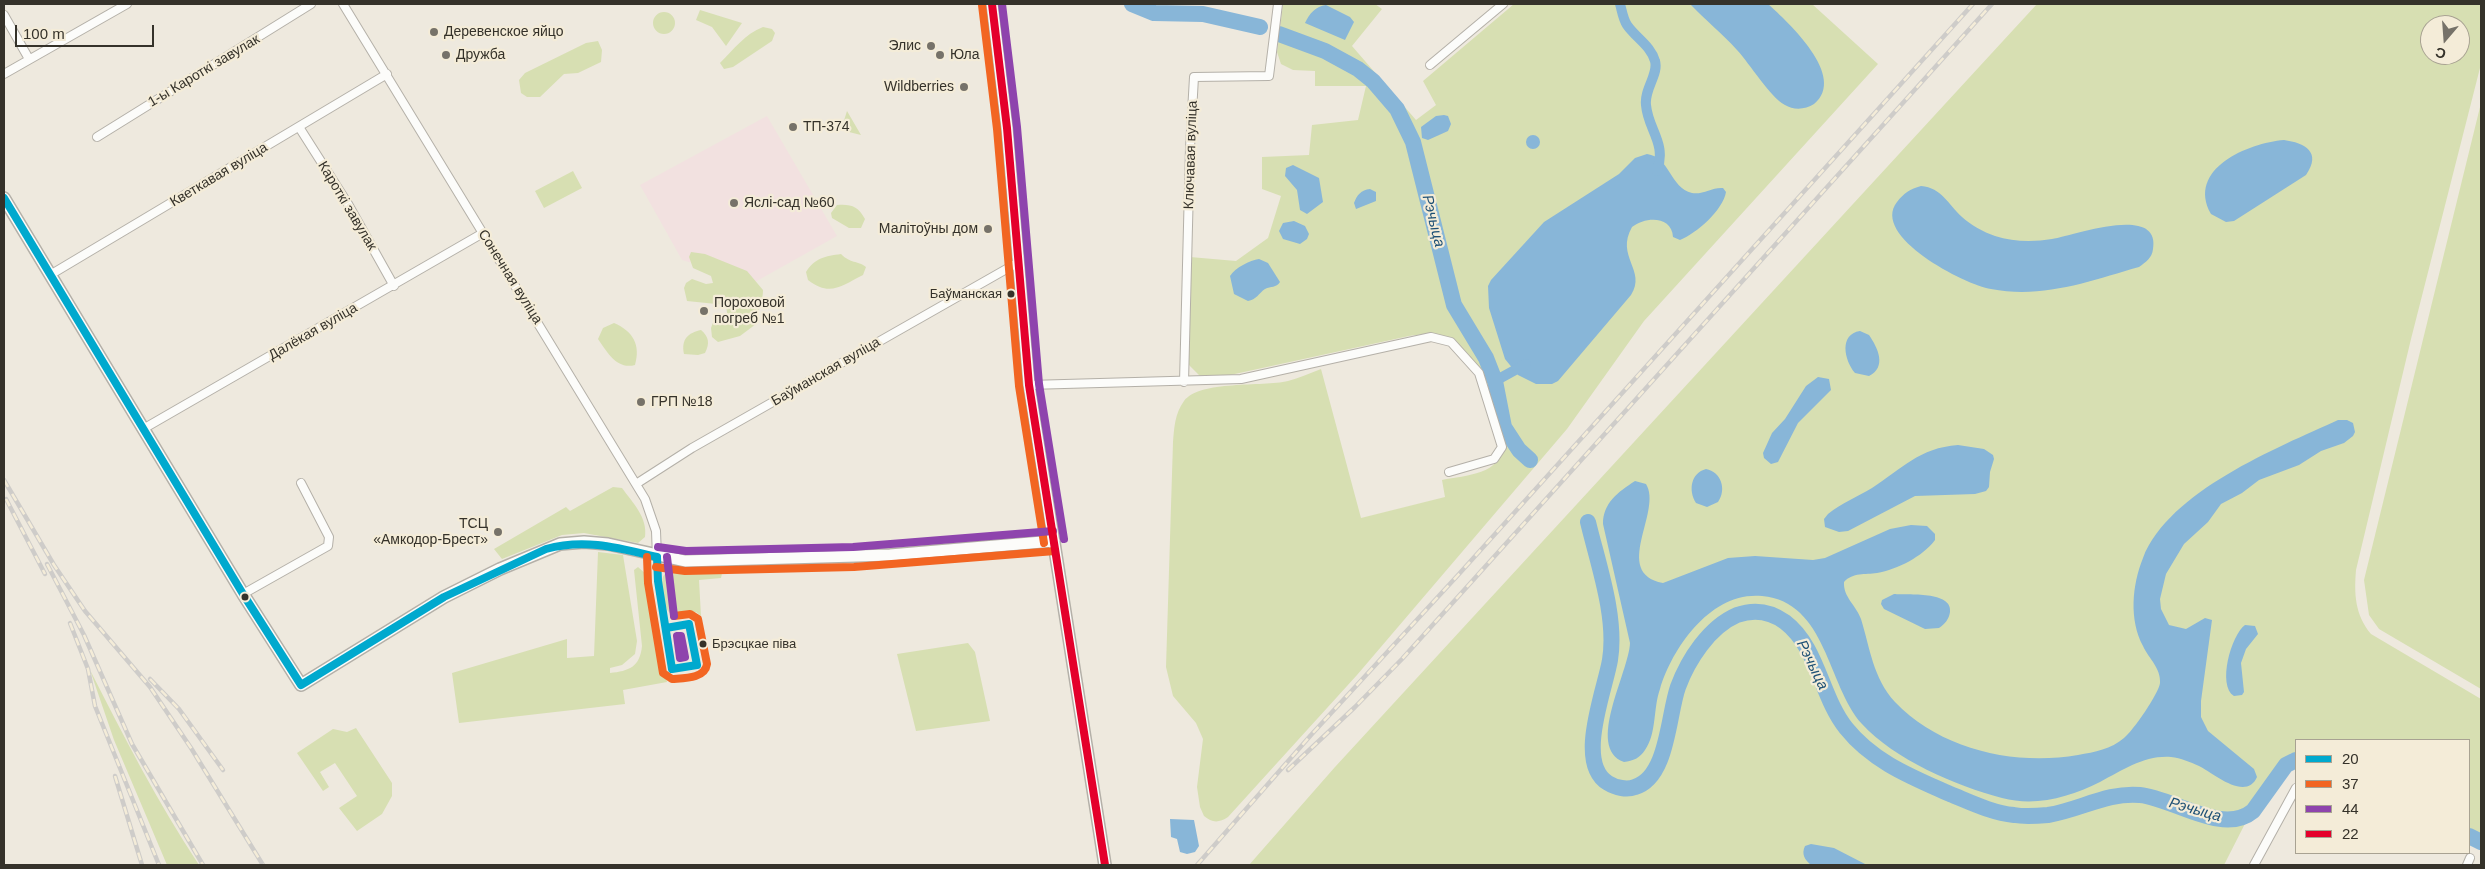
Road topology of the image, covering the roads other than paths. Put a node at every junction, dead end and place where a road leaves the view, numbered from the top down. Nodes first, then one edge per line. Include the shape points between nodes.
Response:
1 (127, 4) edge
2 (311, 4) edge
3 (343, 4) edge
4 (992, 4) edge
5 (1278, 4) edge
6 (1503, 4) edge
7 (4, 15) edge
8 (29, 59) junction
9 (1430, 65) dead end
10 (4, 74) edge
11 (387, 74) junction
12 (299, 127) junction
13 (97, 137) dead end
14 (4, 198) edge
15 (482, 233) junction
16 (1017, 263) junction
17 (50, 275) junction
18 (394, 286) junction
19 (1184, 382) junction
20 (1028, 385) junction
21 (143, 429) junction
22 (1449, 472) dead end
23 (301, 483) dead end
24 (636, 484) junction
25 (1054, 541) junction
26 (657, 557) junction
27 (242, 594) junction
28 (2295, 790) edge
29 (1105, 865) edge
30 (2254, 865) edge

1 - 8 street
2 - 13 street, 1-ы Кароткі завулак
3 - 11 street, Сонечная вуліца
4 - 16 street via 1007,128
5 - 19 street, Ключавая вуліца via 1270,76 1194,77
6 - 9 street
7 - 8 street
8 - 10 street
11 - 12 street, Кветкавая вуліца
11 - 15 street, Сонечная вуліца
12 - 17 street, Кветкавая вуліца
12 - 18 street, Кароткі завулак via 348,204
14 - 17 street
15 - 18 street, Далёкая вуліца
15 - 24 street, Сонечная вуліца
16 - 20 street
16 - 24 street, Баўманская вуліца via 692,448
17 - 21 street
18 - 21 street, Далёкая вуліца
19 - 20 street
19 - 22 street via 1241,379 1431,337 1451,342 1479,373 1502,447 1494,460
20 - 25 street
21 - 27 street
23 - 27 street via 329,537 328,546
24 - 26 street, Сонечная вуліца via 654,522
25 - 26 street via 854,557 684,561
25 - 29 street
26 - 27 street via 608,544 560,544 444,596 301,684
28 - 30 street

